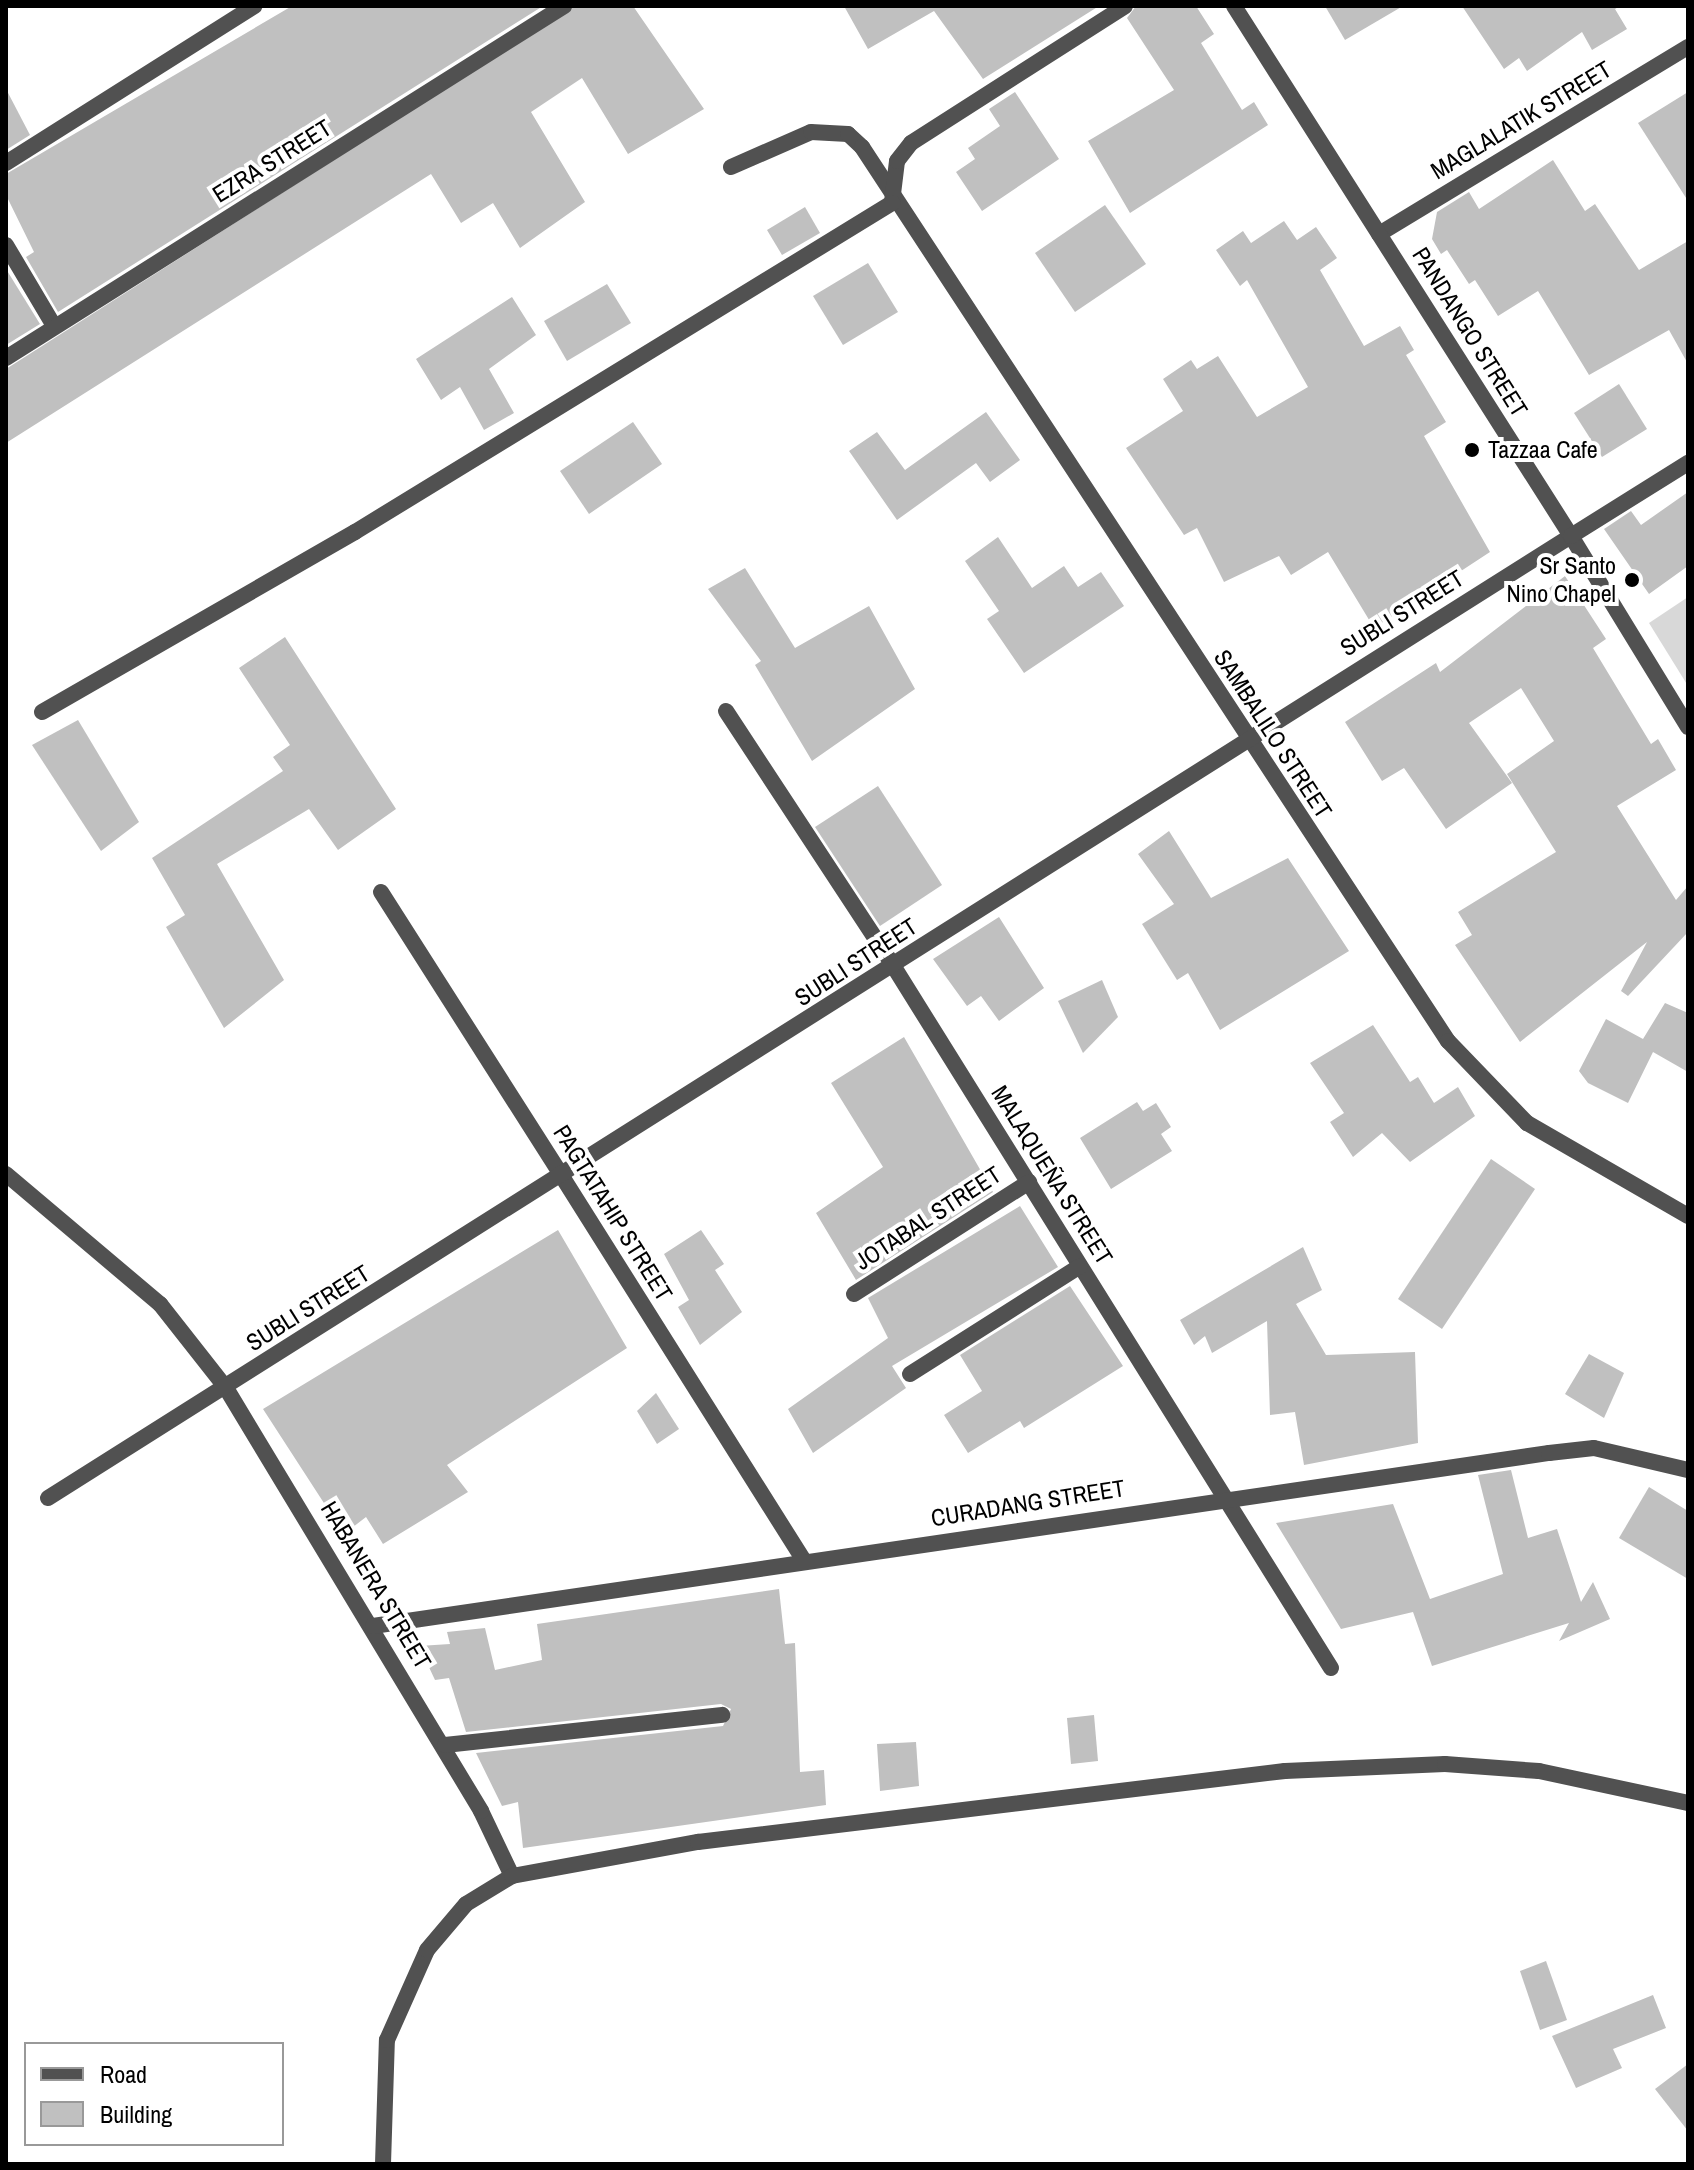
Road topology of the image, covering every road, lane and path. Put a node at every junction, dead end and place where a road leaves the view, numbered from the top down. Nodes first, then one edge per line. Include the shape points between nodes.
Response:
1 (254, 6) edge
2 (564, 6) edge
3 (1125, 6) edge
4 (1234, 6) edge
5 (1688, 47) edge
6 (6, 163) edge
7 (731, 167) dead end
8 (892, 203) junction
9 (1379, 234) junction
10 (6, 245) edge
11 (54, 326) junction
12 (6, 358) edge
13 (1688, 463) edge
14 (1571, 536) junction
15 (726, 711) dead end
16 (42, 712) dead end
17 (1688, 727) edge
18 (1246, 738) junction
19 (381, 892) dead end
20 (894, 967) junction
21 (6, 1174) edge
22 (563, 1178) junction
23 (1029, 1182) junction
24 (1688, 1216) edge
25 (1080, 1266) junction
26 (854, 1294) dead end
27 (910, 1374) dead end
28 (226, 1388) junction
29 (1688, 1470) edge
30 (48, 1498) dead end
31 (1225, 1498) junction
32 (804, 1561) junction
33 (373, 1626) junction
34 (1331, 1668) dead end
35 (722, 1715) dead end
36 (445, 1745) junction
37 (1688, 1803) edge
38 (512, 1876) junction
39 (383, 2164) edge

1 - 6 street
2 - 11 street, EZRA STREET
3 - 8 street via 911,143 897,161
4 - 9 street, PANDANGO STREET
5 - 9 street, MAGLALATIK STREET
7 - 8 street, SAMBALILO STREET via 811,132 848,134
8 - 16 street via 355,532
8 - 18 street, SAMBALILO STREET via 1023,389
9 - 14 street, PANDANGO STREET
10 - 11 street
11 - 12 street, EZRA STREET
13 - 14 street, SUBLI STREET
14 - 17 street, PANDANGO STREET
14 - 18 street, SUBLI STREET
15 - 20 street, MALAQUEÑA STREET
18 - 20 street, SUBLI STREET
18 - 24 street, SAMBALILO STREET via 1448,1041 1492,1094 1566,1148
19 - 22 street, PAGTATAHIP STREET
20 - 22 street, SUBLI STREET
20 - 23 street, MALAQUEÑA STREET
21 - 28 street, HABANERA STREET via 160,1304
22 - 28 street, SUBLI STREET
22 - 32 street, PAGTATAHIP STREET
23 - 25 street, MALAQUEÑA STREET
23 - 26 street, JOTABAL STREET
25 - 27 street
25 - 31 street, MALAQUEÑA STREET
28 - 30 street, SUBLI STREET
28 - 33 street, HABANERA STREET
29 - 31 street, CURADANG STREET via 1594,1448
31 - 32 street, CURADANG STREET
31 - 34 street, MALAQUEÑA STREET
32 - 33 street, CURADANG STREET
33 - 36 street, HABANERA STREET
35 - 36 street
36 - 38 street, HABANERA STREET
37 - 38 street via 1539,1771 1445,1764 1298,1770 698,1842
38 - 39 street via 466,1904 427,1950 387,2040

